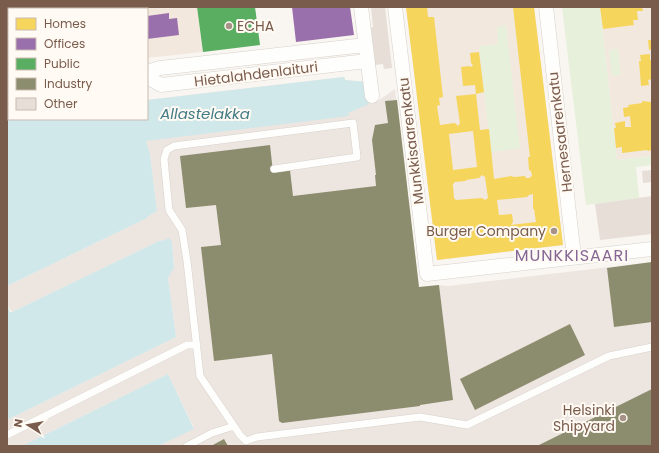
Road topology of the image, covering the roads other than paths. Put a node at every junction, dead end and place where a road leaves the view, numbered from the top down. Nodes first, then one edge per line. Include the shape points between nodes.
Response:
1 (361, 7) edge
2 (395, 7) edge
3 (546, 7) edge
4 (366, 44) junction
5 (288, 53) junction
6 (263, 56) junction
7 (368, 61) junction
8 (290, 70) junction
9 (148, 72) edge
10 (265, 73) junction
11 (148, 78) edge
12 (372, 96) dead end
13 (274, 169) dead end
14 (652, 249) edge
15 (574, 257) junction
16 (197, 344) junction
17 (652, 347) edge
18 (234, 426) junction
19 (7, 435) edge
20 (187, 446) edge

1 - 4 street
2 - 15 street, Munkkisaarenkatu via 427,274
3 - 15 street, Hernesaarenkatu
4 - 5 street, Hietalahdenlaituri
4 - 7 street
5 - 6 street, Hietalahdenlaituri
5 - 8 street
6 - 9 street, Hietalahdenlaituri via 160,68
6 - 10 street
7 - 8 street, Hietalahdenlaituri
7 - 12 street
8 - 10 street, Hietalahdenlaituri
10 - 11 street, Hietalahdenlaituri via 161,85
13 - 16 lane via 357,158 353,123 174,146 167,150 164,159 169,210 182,230
14 - 15 street
16 - 18 lane via 200,376
16 - 19 lane via 187,345
17 - 18 lane via 609,356 467,425 420,417 257,437 246,441
18 - 20 lane via 212,433

